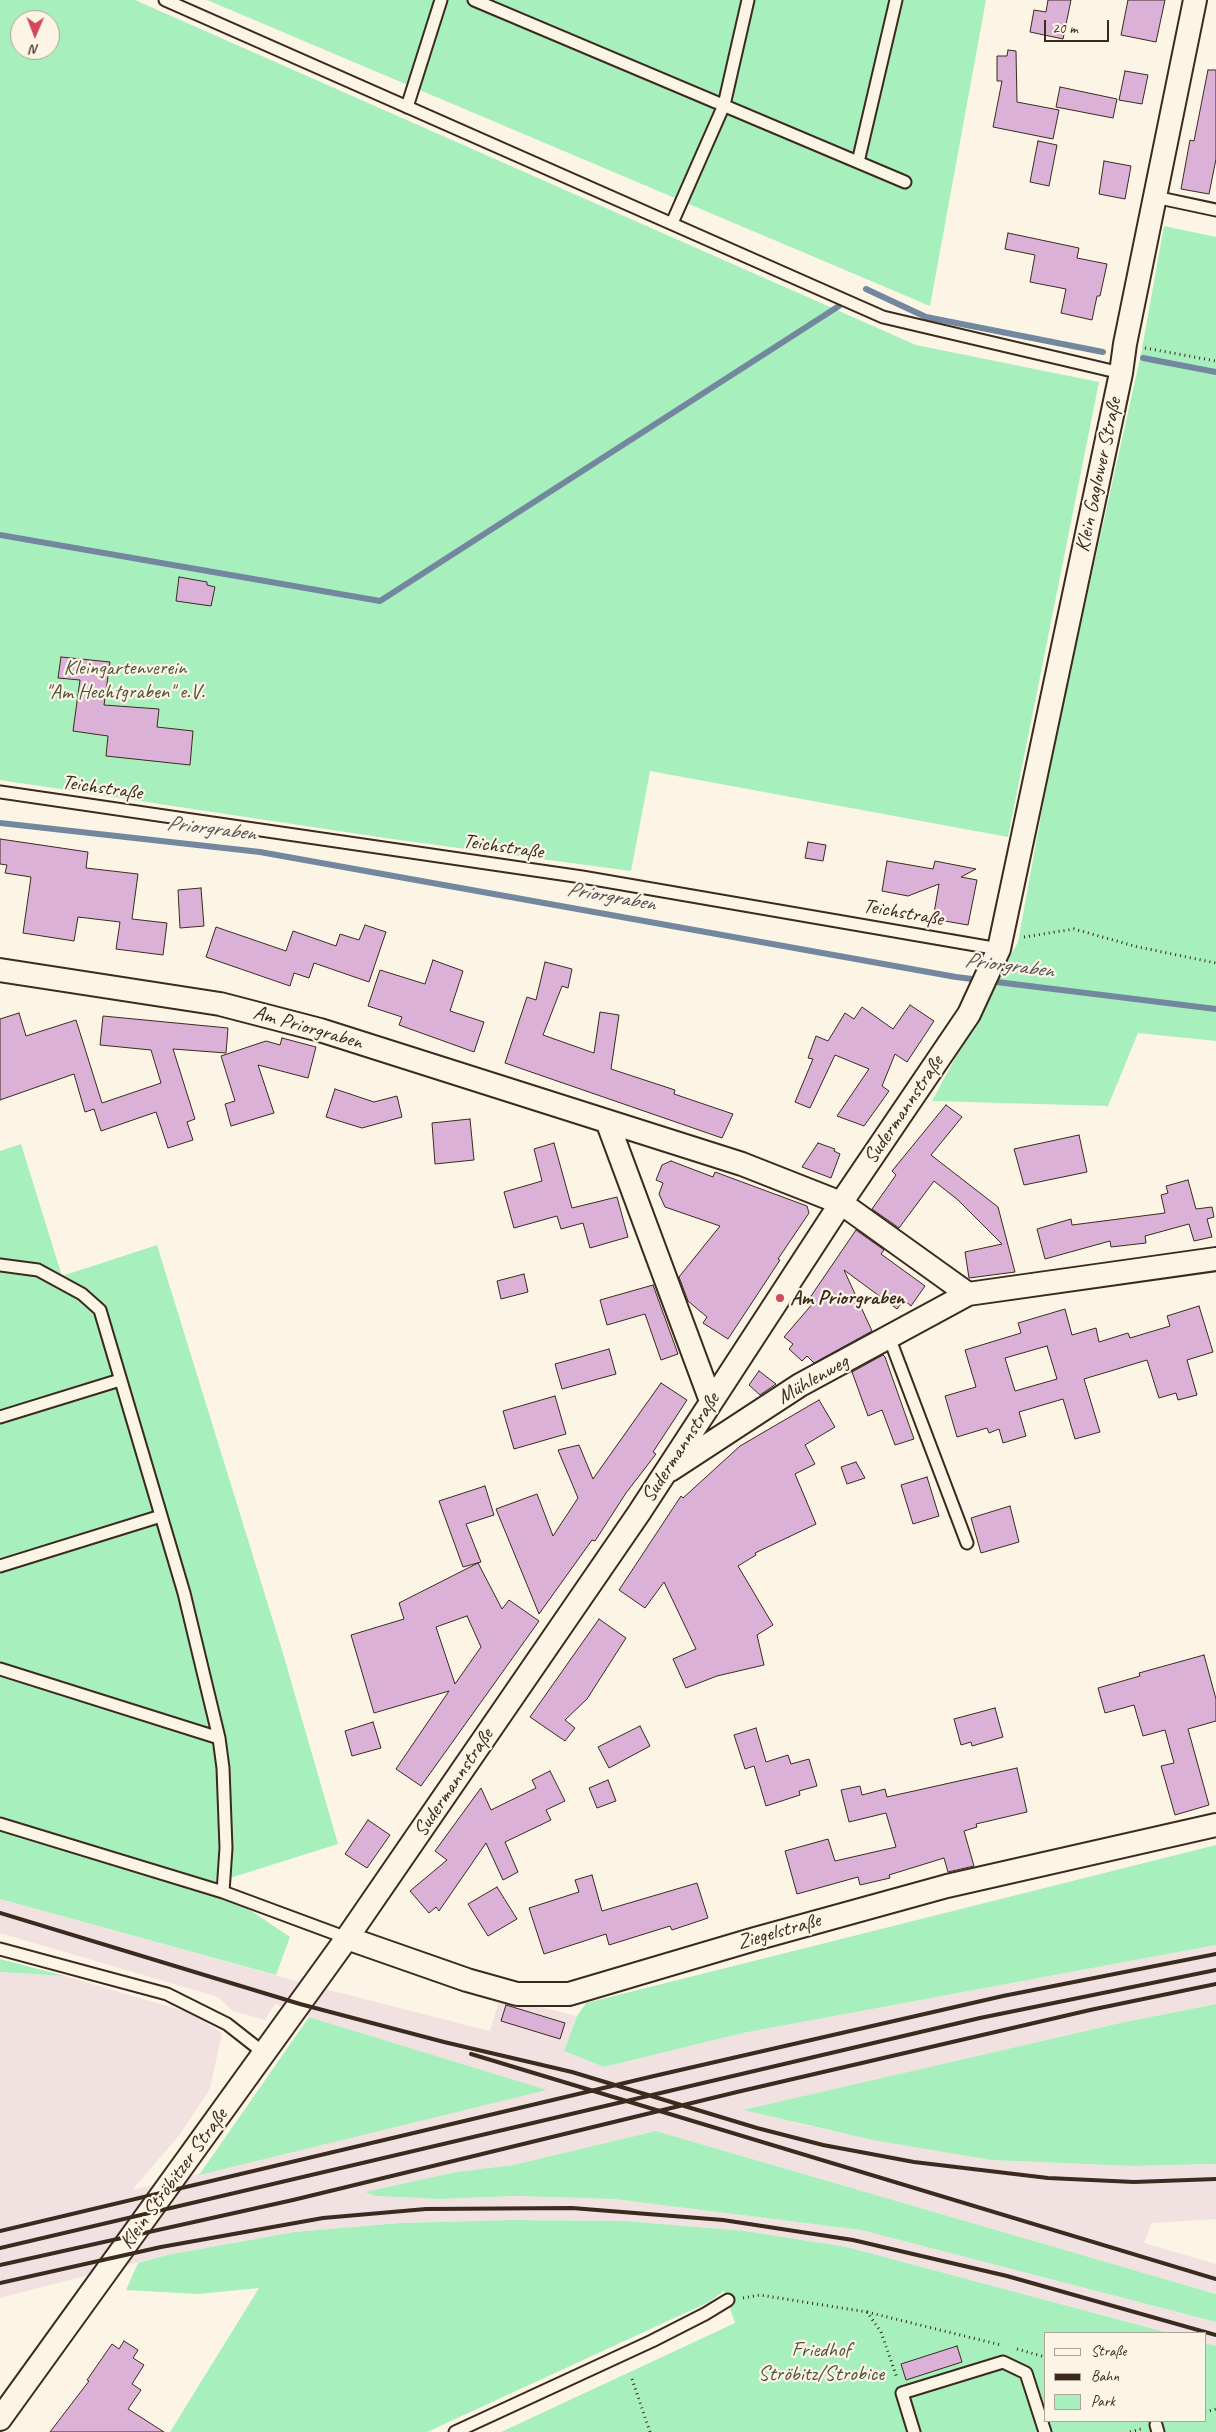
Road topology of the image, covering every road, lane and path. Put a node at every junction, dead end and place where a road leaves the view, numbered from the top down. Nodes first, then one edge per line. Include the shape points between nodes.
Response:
1 (165, 0) edge
2 (441, 0) edge
3 (474, 0) edge
4 (748, 0) edge
5 (896, 0) edge
6 (1196, 0) edge
7 (724, 105) junction
8 (407, 107) junction
9 (858, 162) junction
10 (905, 182) dead end
11 (1155, 197) junction
12 (1216, 210) edge
13 (672, 223) junction
14 (1125, 344) junction
15 (1216, 361) edge
16 (1121, 373) junction
17 (0, 792) edge
18 (999, 945) junction
19 (1216, 963) edge
20 (0, 970) edge
21 (607, 1121) junction
22 (841, 1204) junction
23 (1216, 1259) edge
24 (0, 1266) edge
25 (968, 1294) junction
26 (889, 1337) junction
27 (120, 1380) junction
28 (711, 1401) junction
29 (0, 1417) edge
30 (662, 1475) junction
31 (161, 1516) junction
32 (967, 1543) dead end
33 (0, 1566) edge
34 (0, 1669) edge
35 (219, 1738) junction
36 (0, 1824) edge
37 (1216, 1825) edge
38 (223, 1892) junction
39 (348, 1938) junction
40 (0, 1949) edge
41 (264, 2053) junction
42 (728, 2300) joint
43 (867, 2312) junction
44 (1007, 2346) dead end
45 (1016, 2348) dead end
46 (1044, 2357) edge
47 (632, 2379) dead end
48 (902, 2393) junction
49 (0, 2420) edge
50 (455, 2432) edge
51 (650, 2432) edge
52 (914, 2432) edge
53 (1045, 2432) edge

1 - 8 lane
2 - 8 lane
3 - 7 lane
4 - 7 lane
5 - 9 lane
6 - 11 street, Klein Gaglower Straße
7 - 9 lane
7 - 13 lane
8 - 13 lane
9 - 10 lane
11 - 12 lane
11 - 14 street, Klein Gaglower Straße
13 - 16 lane via 883,317
14 - 15 path
14 - 16 street, Klein Gaglower Straße
16 - 18 street, Klein Gaglower Straße
17 - 18 lane, Teichstraße via 582,877
18 - 19 path via 1074,929 1138,947
18 - 22 street, Sudermannstraße via 969,1014
20 - 21 street, Am Priorgraben via 220,1004 320,1030
21 - 22 street, Am Priorgraben via 742,1164
21 - 28 street
22 - 25 street
22 - 28 street, Sudermannstraße
23 - 25 street, Mühlenweg
24 - 27 lane via 38,1270 82,1294 100,1310
25 - 26 street, Mühlenweg
26 - 30 street, Mühlenweg via 800,1386
26 - 32 lane
27 - 29 lane
27 - 31 lane
28 - 30 street, Sudermannstraße
30 - 39 street, Sudermannstraße
31 - 33 lane
31 - 35 lane via 184,1593
34 - 35 lane
35 - 38 lane via 226,1848
36 - 38 lane
37 - 39 street, Ziegelstraße via 947,1886 569,1994 517,1994
38 - 39 lane
39 - 41 street, Klein Ströbitzer Straße
40 - 41 lane via 167,1994 227,2024
41 - 49 street, Klein Ströbitzer Straße
42 - 43 path via 760,2295
42 - 50 lane via 652,2341
43 - 44 path
43 - 48 path via 881,2332
45 - 46 path
47 - 51 path
48 - 52 lane
48 - 53 lane via 1003,2362 1026,2373

